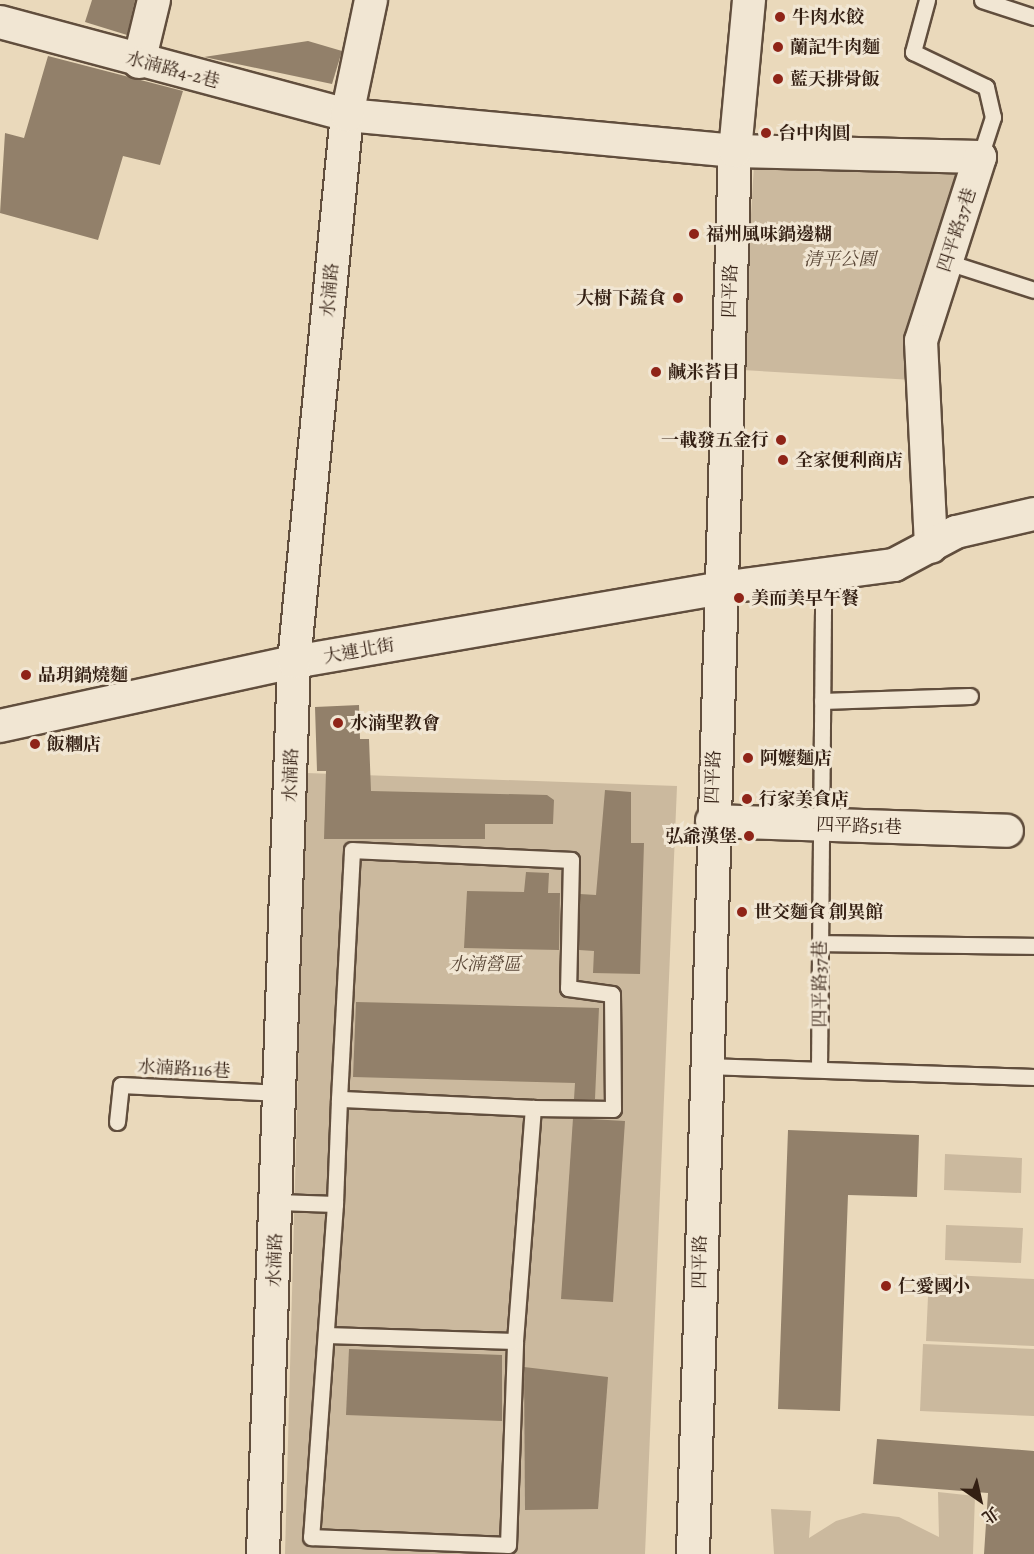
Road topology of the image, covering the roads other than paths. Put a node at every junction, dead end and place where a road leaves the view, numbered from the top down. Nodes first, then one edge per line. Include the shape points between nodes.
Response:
1 (154, 0) edge
2 (371, 0) edge
3 (749, 0) edge
4 (927, 0) edge
5 (982, 0) edge
6 (1034, 17) edge
7 (0, 22) edge
8 (139, 62) junction
9 (347, 115) junction
10 (735, 152) junction
11 (980, 157) junction
12 (947, 262) junction
13 (1034, 290) edge
14 (1034, 514) edge
15 (943, 540) junction
16 (823, 576) junction
17 (721, 588) junction
18 (294, 662) junction
19 (970, 696) dead end
20 (822, 701) junction
21 (0, 726) edge
22 (711, 821) junction
23 (821, 825) junction
24 (1007, 831) dead end
25 (820, 943) junction
26 (1034, 946) edge
27 (705, 1066) junction
28 (819, 1069) junction
29 (1034, 1077) edge
30 (281, 1093) junction
31 (339, 1099) junction
32 (533, 1108) junction
33 (117, 1122) dead end
34 (278, 1202) junction
35 (335, 1204) junction
36 (326, 1335) junction
37 (515, 1341) junction
38 (263, 1554) edge
39 (693, 1554) edge

1 - 8 street
2 - 9 street, 水湳路
3 - 10 street, 四平路
4 - 11 lane via 912,52 986,87 993,117
5 - 6 lane
7 - 8 street, 水湳路4-2巷
8 - 9 street, 水湳路4-2巷
9 - 10 street, 水湳路4-2巷
9 - 18 street, 水湳路
10 - 11 street
10 - 17 street, 四平路
11 - 12 street, 四平路37巷
12 - 13 lane
12 - 15 street, 四平路37巷 via 921,341
14 - 15 street
15 - 16 street via 894,565
16 - 17 street
16 - 20 lane, 四平路37巷
17 - 18 street, 大連北街
17 - 22 street, 四平路
18 - 21 street, 大連北街
18 - 30 street, 水湳路
19 - 20 lane
20 - 23 lane, 四平路37巷
22 - 23 street, 四平路51巷
22 - 27 street, 四平路
23 - 24 street, 四平路51巷
23 - 25 lane, 四平路37巷
25 - 26 lane
25 - 28 lane, 四平路37巷
27 - 28 lane
27 - 39 street, 四平路
28 - 29 lane
30 - 33 lane, 水湳路116巷 via 121,1085
30 - 34 street, 水湳路
31 - 32 lane
31 - 32 lane via 352,850 571,860 568,988 612,994 613,1108
31 - 35 lane
32 - 37 lane
34 - 35 lane
34 - 38 street, 水湳路
35 - 36 lane
36 - 37 lane
36 - 37 lane via 311,1537 508,1545

